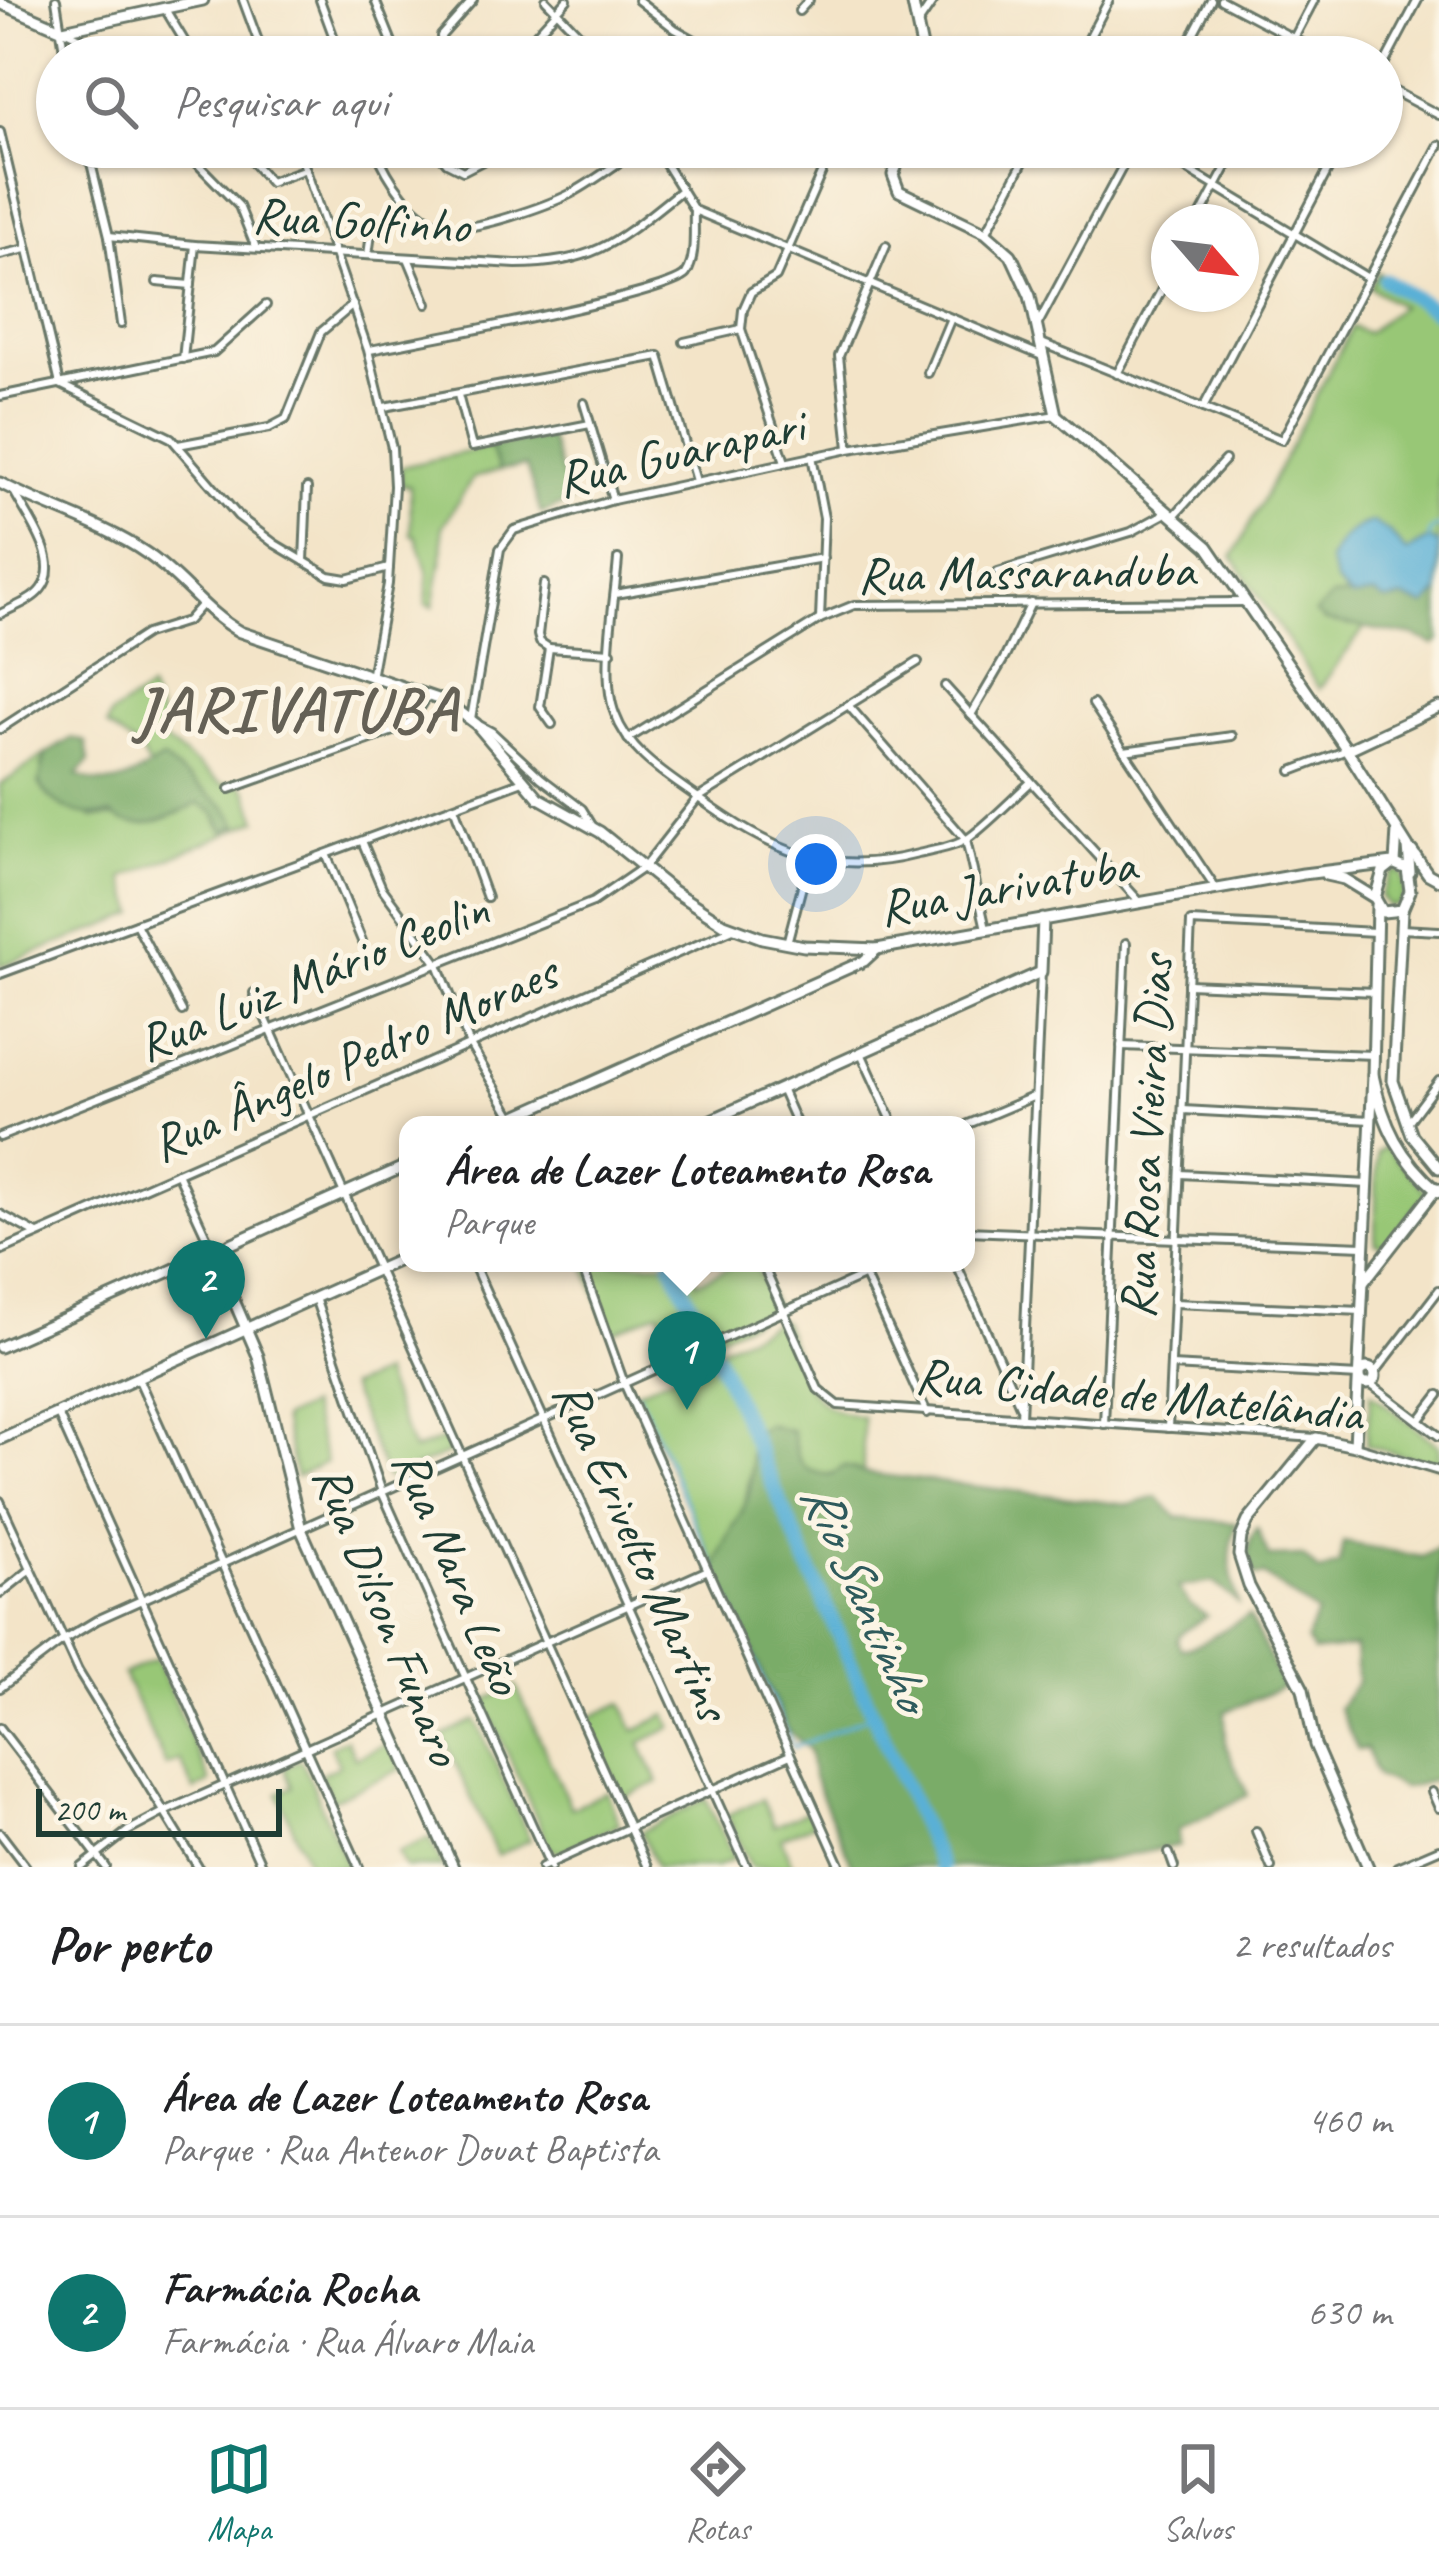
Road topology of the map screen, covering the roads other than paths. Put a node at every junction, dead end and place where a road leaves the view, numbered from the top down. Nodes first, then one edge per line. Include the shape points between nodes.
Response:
1 (56, 0) edge
2 (203, 0) edge
3 (243, 0) edge
4 (320, 0) edge
5 (376, 0) edge
6 (473, 0) edge
7 (546, 0) edge
8 (567, 0) edge
9 (638, 0) edge
10 (808, 0) edge
11 (912, 0) edge
12 (934, 0) edge
13 (1109, 0) edge
14 (1211, 0) edge
15 (1221, 0) edge
16 (1315, 0) edge
17 (1418, 0) edge
18 (0, 3) edge
19 (164, 8) junction
20 (557, 11) junction
21 (799, 11) dead end
22 (918, 23) junction
23 (63, 29) junction
24 (64, 36) edge
25 (77, 36) edge
26 (181, 36) edge
27 (256, 36) edge
28 (333, 36) edge
29 (390, 36) edge
30 (440, 36) edge
31 (534, 36) edge
32 (581, 36) edge
33 (688, 36) edge
34 (920, 36) edge
35 (1090, 36) edge
36 (1191, 36) edge
37 (1290, 36) edge
38 (1295, 36) edge
39 (1399, 36) edge
40 (1403, 96) edge
41 (1439, 115) edge
42 (0, 132) edge
43 (1439, 145) edge
44 (92, 168) edge
45 (202, 168) edge
46 (257, 168) edge
47 (386, 168) edge
48 (608, 168) edge
49 (667, 168) edge
50 (824, 168) edge
51 (896, 168) edge
52 (1020, 168) edge
53 (1121, 168) edge
54 (1185, 168) edge
55 (1226, 168) edge
56 (1329, 168) edge
57 (306, 169) joint
58 (1216, 187) junction
59 (680, 192) junction
60 (1207, 204) edge
61 (694, 210) junction
62 (372, 227) dead end
63 (986, 233) junction
64 (1294, 234) junction
65 (109, 236) junction
66 (195, 245) junction
67 (886, 246) dead end
68 (28, 249) junction
69 (256, 249) junction
70 (789, 249) junction
71 (336, 253) junction
72 (0, 255) edge
73 (368, 255) junction
74 (408, 258) junction
75 (1368, 278) junction
76 (157, 282) dead end
77 (870, 284) junction
78 (191, 285) junction
79 (427, 304) dead end
80 (266, 305) dead end
81 (353, 305) junction
82 (1151, 310) edge
83 (951, 318) junction
84 (121, 324) dead end
85 (1037, 327) junction
86 (740, 329) junction
87 (684, 342) dead end
88 (1039, 342) junction
89 (368, 350) junction
90 (1042, 356) junction
91 (183, 358) junction
92 (928, 373) dead end
93 (1117, 374) junction
94 (60, 384) junction
95 (458, 395) junction
96 (0, 396) edge
97 (584, 403) dead end
98 (384, 407) junction
99 (1202, 408) junction
100 (1057, 415) junction
101 (590, 424) junction
102 (178, 445) junction
103 (849, 448) junction
104 (812, 456) junction
105 (1225, 460) dead end
106 (785, 462) junction
107 (696, 481) junction
108 (0, 483) edge
109 (307, 488) dead end
110 (13, 490) junction
111 (613, 500) junction
112 (1172, 514) junction
113 (823, 557) junction
114 (617, 559) dead end
115 (304, 561) junction
116 (389, 568) junction
117 (998, 572) dead end
118 (544, 584) dead end
119 (615, 594) junction
120 (1246, 602) junction
121 (202, 603) junction
122 (1030, 603) junction
123 (0, 614) edge
124 (820, 619) junction
125 (549, 648) junction
126 (611, 652) junction
127 (918, 662) dead end
128 (371, 678) junction
129 (945, 686) dead end
130 (428, 695) junction
131 (1093, 704) dead end
132 (848, 705) junction
133 (1439, 707) edge
134 (970, 715) junction
135 (473, 721) junction
136 (551, 724) dead end
137 (0, 729) edge
138 (1232, 736) dead end
139 (628, 739) junction
140 (1347, 750) junction
141 (1124, 751) junction
142 (1292, 771) dead end
143 (523, 782) junction
144 (1031, 782) junction
145 (230, 789) dead end
146 (698, 798) junction
147 (454, 807) junction
148 (1395, 826) junction
149 (593, 828) junction
150 (967, 840) junction
151 (362, 841) junction
152 (1408, 847) junction
153 (326, 854) junction
154 (809, 858) junction
155 (644, 867) junction
156 (1404, 869) junction
157 (1430, 873) edge
158 (1303, 874) junction
159 (1216, 889) junction
160 (487, 898) dead end
161 (1376, 901) junction
162 (1139, 902) junction
163 (1402, 910) junction
164 (1043, 919) junction
165 (136, 924) junction
166 (734, 928) junction
167 (986, 929) junction
168 (1398, 929) junction
169 (1378, 932) junction
170 (1439, 932) edge
171 (362, 941) dead end
172 (1126, 943) dead end
173 (787, 944) junction
174 (877, 949) junction
175 (438, 964) junction
176 (1041, 972) junction
177 (0, 974) edge
178 (1188, 984) junction
179 (1376, 992) junction
180 (254, 993) dead end
181 (182, 1011) dead end
182 (271, 1030) junction
183 (470, 1045) junction
184 (1121, 1046) junction
185 (1185, 1048) junction
186 (861, 1053) junction
187 (1374, 1055) junction
188 (1373, 1075) junction
189 (1439, 1081) edge
190 (781, 1089) junction
191 (1036, 1096) junction
192 (1182, 1110) junction
193 (310, 1115) junction
194 (512, 1116) edge
195 (526, 1116) edge
196 (720, 1116) edge
197 (793, 1116) edge
198 (890, 1116) edge
199 (1371, 1120) junction
200 (975, 1121) edge
201 (1406, 1124) junction
202 (0, 1137) edge
203 (1439, 1168) edge
204 (399, 1169) edge
205 (177, 1173) junction
206 (1180, 1174) junction
207 (1368, 1184) junction
208 (1438, 1189) edge
209 (345, 1193) junction
210 (0, 1214) edge
211 (975, 1231) edge
212 (1030, 1233) junction
213 (37, 1234) junction
214 (1113, 1236) junction
215 (1177, 1238) junction
216 (1365, 1246) junction
217 (0, 1250) edge
218 (213, 1252) junction
219 (399, 1260) edge
220 (379, 1269) junction
221 (477, 1272) edge
222 (584, 1272) edge
223 (766, 1272) edge
224 (864, 1272) edge
225 (872, 1272) edge
226 (960, 1272) edge
227 (865, 1275) junction
228 (1363, 1283) junction
229 (1439, 1290) edge
230 (315, 1298) junction
231 (1174, 1303) junction
232 (1362, 1311) junction
233 (784, 1312) junction
234 (248, 1328) junction
235 (1360, 1346) junction
236 (0, 1347) edge
237 (1171, 1366) junction
238 (1359, 1376) junction
239 (1372, 1376) junction
240 (138, 1377) junction
241 (624, 1383) junction
242 (1439, 1395) edge
243 (1358, 1399) junction
244 (927, 1412) junction
245 (58, 1414) junction
246 (1022, 1414) junction
247 (544, 1419) junction
248 (1419, 1421) junction
249 (1104, 1424) junction
250 (1168, 1428) junction
251 (1439, 1436) edge
252 (1316, 1438) junction
253 (0, 1439) edge
254 (1355, 1446) junction
255 (463, 1456) junction
256 (1439, 1471) edge
257 (382, 1492) junction
258 (0, 1501) edge
259 (301, 1529) junction
260 (222, 1564) junction
261 (30, 1570) junction
262 (708, 1570) junction
263 (0, 1594) edge
264 (142, 1600) junction
265 (628, 1605) junction
266 (62, 1641) junction
267 (546, 1642) junction
268 (465, 1678) junction
269 (0, 1688) edge
270 (384, 1714) junction
271 (0, 1728) edge
272 (305, 1749) junction
273 (790, 1755) junction
274 (225, 1785) junction
275 (712, 1790) junction
276 (1432, 1792) dead end
277 (1439, 1808) edge
278 (164, 1812) junction
279 (629, 1827) junction
280 (1256, 1831) dead end
281 (0, 1833) edge
282 (1439, 1849) edge
283 (1168, 1853) dead end
284 (97, 1856) junction
285 (547, 1866) edge
286 (26, 1867) edge
287 (82, 1867) edge
288 (106, 1867) edge
289 (198, 1867) edge
290 (262, 1867) edge
291 (359, 1867) edge
292 (453, 1867) edge
293 (647, 1867) edge
294 (747, 1867) edge
295 (841, 1867) edge
296 (1174, 1867) edge
297 (1271, 1867) edge
298 (1368, 1867) edge
299 (1396, 1867) edge

1 - 23 street
2 - 19 street
3 - 27 street
4 - 28 street
5 - 29 street
6 - 30 street
7 - 20 street
8 - 20 street
9 - 33 street
10 - 21 street
11 - 22 street
12 - 22 street
13 - 35 street
14 - 36 street
15 - 37 street
16 - 38 street
17 - 39 street
18 - 23 street
19 - 23 street
19 - 26 street
20 - 31 street
20 - 32 street
22 - 34 street
23 - 24 street
23 - 25 street
40 - 41 street
42 - 68 street
43 - 75 street
44 - 65 street
45 - 69 street via 239,206
46 - 57 street via 270,182
47 - 48 street via 414,206 455,228 565,196
49 - 59 street
50 - 70 street
51 - 63 street via 899,191
52 - 63 street
53 - 85 street
54 - 58 street
55 - 58 street
56 - 64 street
57 - 71 street
58 - 60 street
58 - 64 street
59 - 61 street
59 - 74 street, Rua Golfinho via 580,258 516,265
61 - 70 street
61 - 89 street via 691,263 674,284
62 - 73 street
63 - 85 street via 1017,263
64 - 75 street
64 - 99 street
65 - 66 street, Rua Golfinho
65 - 84 street
66 - 69 street, Rua Golfinho
66 - 78 street
67 - 77 street
68 - 72 street
68 - 94 street
69 - 71 street, Rua Golfinho
70 - 77 street
70 - 86 street via 776,278 752,292
71 - 73 street, Rua Golfinho
71 - 81 street
73 - 74 street, Rua Golfinho
74 - 79 street
75 - 99 street via 1282,440
76 - 78 street
77 - 83 street
77 - 103 street via 838,356
78 - 91 street
80 - 91 street via 222,348
81 - 89 street
81 - 102 street via 321,332 286,419
82 - 93 street
83 - 90 street
83 - 92 street
85 - 88 street
86 - 87 street
86 - 106 street
88 - 90 street
88 - 93 street
89 - 98 street
90 - 100 street
91 - 94 street
93 - 99 street
94 - 96 street
94 - 102 street
95 - 98 street
95 - 101 street via 472,447
95 - 107 street via 659,356
97 - 101 street
98 - 116 street via 394,461
100 - 103 street, Rua Guarapari
100 - 112 street
101 - 111 street
102 - 115 street via 238,516
103 - 104 street, Rua Guarapari
104 - 106 street, Rua Guarapari
104 - 113 street via 824,508
105 - 112 street
106 - 107 street, Rua Guarapari
107 - 111 street, Rua Guarapari
108 - 110 street, Rua Jarivatuba
109 - 115 street
110 - 121 street, Rua Jarivatuba via 138,548
110 - 123 street via 48,569 40,590
111 - 135 street, Rua Guarapari via 521,527 502,542
112 - 117 street
112 - 120 street via 1208,547
113 - 119 street
113 - 124 street
114 - 119 street
115 - 116 street via 341,579
116 - 128 street
118 - 125 street via 538,635
119 - 126 street
120 - 122 street, Rua Massaranduba
120 - 140 street
121 - 128 street, Rua Jarivatuba via 251,636
121 - 137 street via 187,621 146,634
122 - 124 street, Rua Massaranduba via 866,604
122 - 134 street
124 - 139 street, Rua Massaranduba
125 - 126 street
125 - 136 street via 540,707
126 - 139 street via 611,701
127 - 132 street
128 - 130 street, Rua Jarivatuba
129 - 134 street
130 - 135 street, Rua Jarivatuba
130 - 145 street via 402,728
131 - 141 street
132 - 146 street
132 - 150 street
133 - 140 street
134 - 144 street
135 - 143 street, Rua Jarivatuba
135 - 149 street via 583,809
138 - 141 street
139 - 146 street
140 - 142 street
140 - 148 street
141 - 159 street
143 - 147 street
143 - 149 street, Rua Jarivatuba
144 - 150 street
144 - 162 street
146 - 154 street via 759,840
146 - 155 street, Rua Luiz Mário Ceolin
147 - 151 street
147 - 160 street
148 - 152 street
148 - 156 street
149 - 155 street, Rua Jarivatuba
150 - 154 street via 886,862
150 - 167 street
151 - 153 street
151 - 175 street via 391,902
152 - 156 street
152 - 157 street
153 - 165 street
153 - 171 street
154 - 173 street
155 - 166 street, Rua Jarivatuba
155 - 175 street, Rua Luiz Mário Ceolin via 593,902
156 - 157 street, Rua Jarivatuba
156 - 157 street, Rua Jarivatuba
156 - 158 street, Rua Jarivatuba
156 - 161 street via 1383,871
156 - 163 street
158 - 159 street, Rua Jarivatuba
158 - 161 street, Rua Jarivatuba via 1344,879
159 - 162 street, Rua Jarivatuba
161 - 163 street, Rua Jarivatuba via 1390,914
161 - 169 street
162 - 164 street, Rua Jarivatuba
163 - 168 street
164 - 167 street, Rua Jarivatuba
164 - 176 street
165 - 177 street
165 - 181 street
166 - 173 street, Rua Jarivatuba
166 - 183 street, Rua Ângelo Pedro Moraes
167 - 174 street, Rua Jarivatuba
168 - 170 street
168 - 201 street via 1392,1068
169 - 178 street, Rua Rosa Vieira Dias via 1191,922
169 - 179 street
172 - 184 street
173 - 174 street, Rua Jarivatuba
174 - 195 street
175 - 182 street, Rua Luiz Mário Ceolin
175 - 183 street
176 - 186 street
176 - 191 street
178 - 179 street
178 - 185 street, Rua Rosa Vieira Dias
179 - 187 street
180 - 182 street
182 - 193 street
182 - 202 street, Rua Luiz Mário Ceolin
183 - 193 street, Rua Ângelo Pedro Moraes
183 - 194 street
184 - 185 street
184 - 214 street
185 - 187 street
185 - 192 street, Rua Rosa Vieira Dias
186 - 190 street
186 - 198 street
187 - 188 street
188 - 199 street
188 - 208 street via 1398,1149
189 - 201 street
190 - 196 street
190 - 197 street
191 - 200 street
191 - 212 street
192 - 199 street
192 - 206 street, Rua Rosa Vieira Dias
193 - 205 street, Rua Ângelo Pedro Moraes
193 - 209 street
199 - 207 street
201 - 203 street
204 - 209 street
205 - 213 street, Rua Ângelo Pedro Moraes
205 - 218 street
206 - 207 street
206 - 215 street, Rua Rosa Vieira Dias
207 - 216 street
208 - 228 street
209 - 218 street
209 - 220 street
210 - 213 street
211 - 212 street
212 - 214 street
212 - 246 street
213 - 217 street, Rua Ângelo Pedro Moraes
214 - 215 street
214 - 249 street
215 - 216 street
215 - 231 street, Rua Rosa Vieira Dias
216 - 228 street
218 - 234 street, Rua Dilson Funaro
218 - 236 street
219 - 220 street
220 - 230 street
220 - 255 street
221 - 247 street, Rua Erivelto Martins
222 - 241 street
223 - 233 street
224 - 227 street
225 - 227 street
226 - 246 street
227 - 233 street
227 - 244 street
228 - 232 street
229 - 239 street
230 - 234 street
230 - 257 street, Rua Nara Leão
231 - 232 street
231 - 237 street, Rua Rosa Vieira Dias
232 - 235 street
233 - 241 street
233 - 244 street, Rua Cidade de Matelândia via 831,1403
234 - 240 street
234 - 259 street, Rua Dilson Funaro
235 - 238 street
235 - 239 street
237 - 238 street
237 - 250 street, Rua Rosa Vieira Dias
238 - 239 street via 1364,1368
238 - 243 street
239 - 243 street
239 - 248 street
240 - 245 street
240 - 260 street
241 - 247 street
241 - 262 street
242 - 248 street
243 - 254 street
244 - 246 street, Rua Cidade de Matelândia
245 - 253 street
245 - 264 street
246 - 249 street, Rua Cidade de Matelândia
247 - 255 street
247 - 265 street, Rua Erivelto Martins
248 - 251 street
249 - 250 street, Rua Cidade de Matelândia
250 - 252 street, Rua Cidade de Matelândia
252 - 254 street, Rua Cidade de Matelândia
252 - 298 street via 1248,1521 1239,1556 1304,1689 1315,1744
254 - 256 street, Rua Cidade de Matelândia
255 - 257 street
255 - 267 street
257 - 259 street
257 - 268 street, Rua Nara Leão
258 - 261 street
259 - 260 street
259 - 270 street, Rua Dilson Funaro
260 - 264 street
260 - 272 street
261 - 263 street
261 - 266 street
262 - 265 street
262 - 273 street
264 - 266 street
264 - 274 street
265 - 267 street
265 - 275 street, Rua Erivelto Martins
266 - 269 street
266 - 278 street
267 - 268 street
267 - 279 street
268 - 270 street
268 - 285 street, Rua Nara Leão
270 - 272 street
270 - 292 street, Rua Dilson Funaro
271 - 284 street
272 - 274 street
272 - 291 street
273 - 275 street
273 - 295 street
274 - 278 street
274 - 290 street
275 - 279 street
275 - 294 street, Rua Erivelto Martins
276 - 277 street
278 - 284 street
278 - 289 street
279 - 285 street
279 - 293 street
280 - 297 street
281 - 286 street
282 - 299 street
283 - 296 street
284 - 287 street
284 - 288 street

